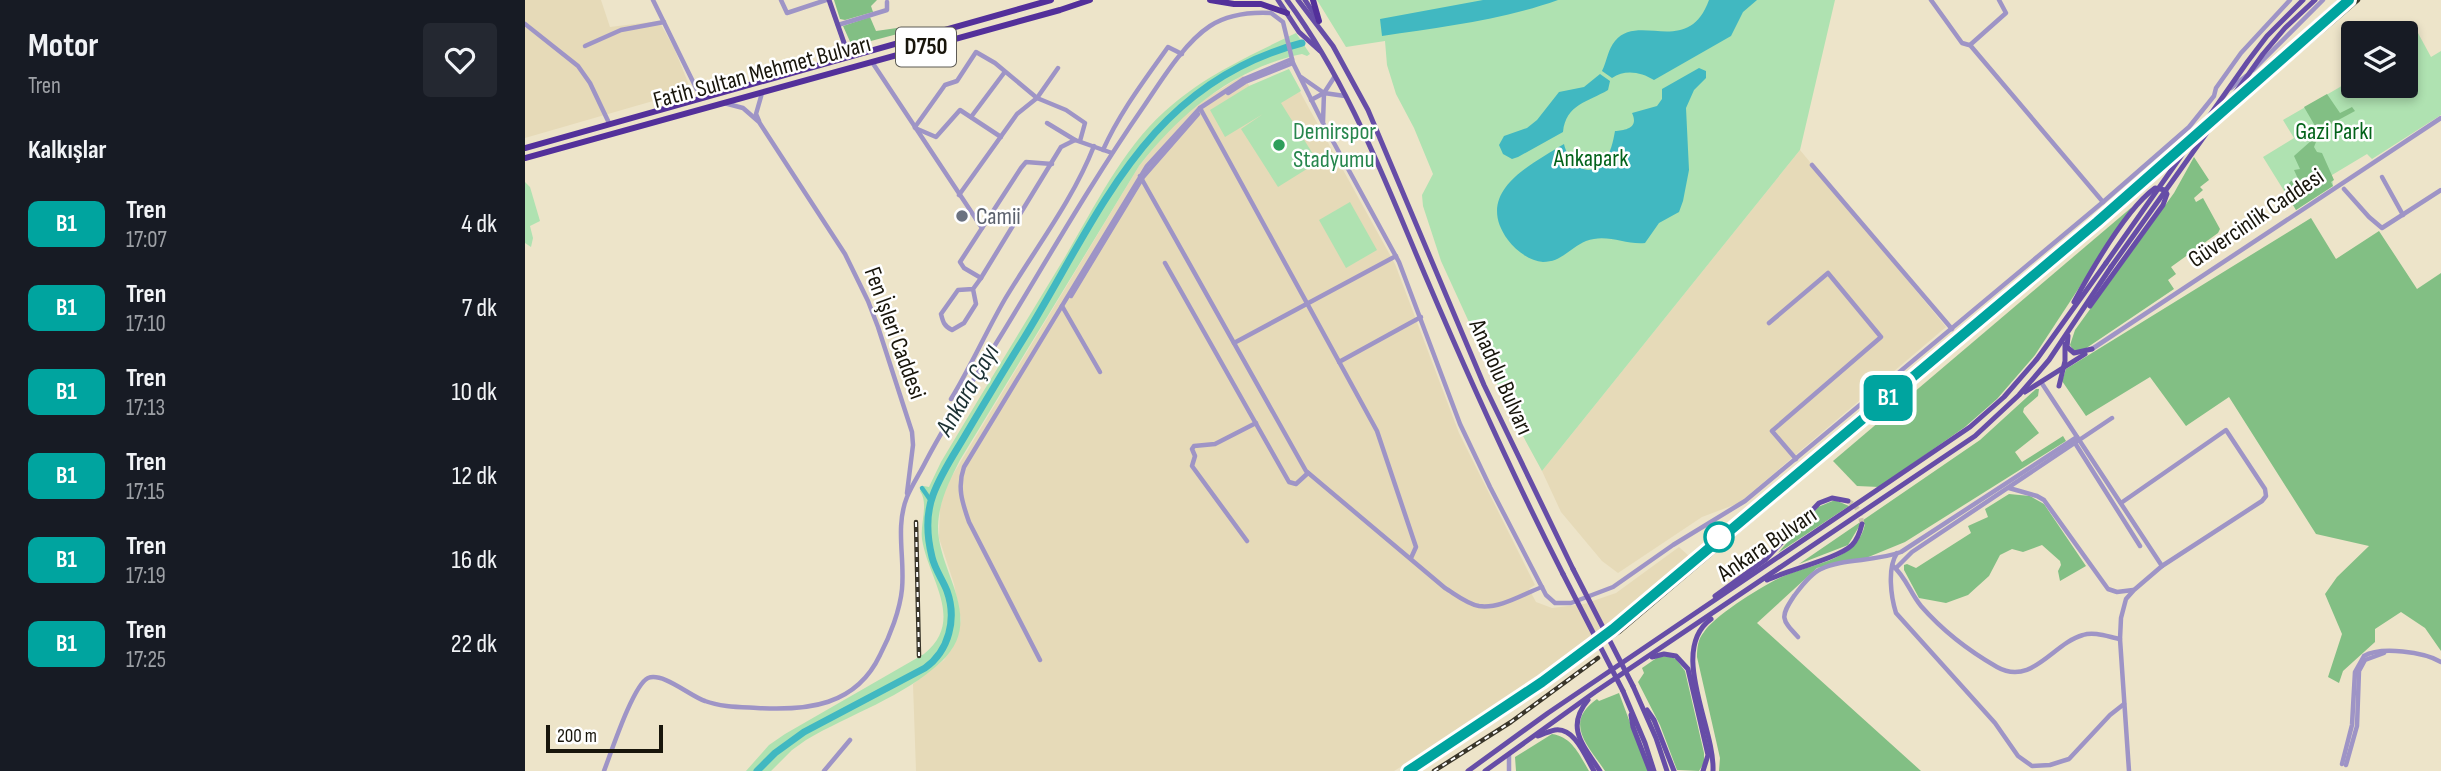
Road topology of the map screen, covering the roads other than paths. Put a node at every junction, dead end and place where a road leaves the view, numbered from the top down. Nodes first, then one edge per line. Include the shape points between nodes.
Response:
1 (653, 0) edge
2 (781, 0) edge
3 (828, 0) edge
4 (1019, 0) edge
5 (1051, 0) edge
6 (1090, 0) edge
7 (1210, 0) edge
8 (1278, 0) edge
9 (1287, 0) edge
10 (1298, 0) edge
11 (1305, 0) edge
12 (1313, 0) edge
13 (1931, 0) edge
14 (2000, 0) edge
15 (2290, 0) edge
16 (2303, 0) edge
17 (2315, 0) edge
18 (2323, 0) edge
19 (887, 2) dead end
20 (1022, 9) junction
21 (1287, 13) junction
22 (664, 22) junction
23 (1317, 22) junction
24 (525, 24) edge
25 (838, 25) junction
26 (1970, 45) junction
27 (585, 46) dead end
28 (1323, 52) junction
29 (1182, 54) junction
30 (849, 57) junction
31 (1292, 59) junction
32 (872, 62) junction
33 (1058, 68) dead end
34 (1004, 73) junction
35 (1335, 76) junction
36 (1300, 77) junction
37 (762, 92) junction
38 (1324, 93) junction
39 (1346, 96) junction
40 (701, 98) junction
41 (1037, 98) junction
42 (2213, 99) junction
43 (1311, 100) junction
44 (723, 103) junction
45 (1200, 109) junction
46 (971, 117) junction
47 (2441, 118) edge
48 (759, 122) junction
49 (1047, 122) dead end
50 (609, 123) junction
51 (1323, 123) junction
52 (915, 127) junction
53 (1001, 137) junction
54 (1078, 141) junction
55 (1094, 146) junction
56 (525, 148) edge
57 (1103, 150) junction
58 (1112, 153) junction
59 (525, 158) edge
60 (1052, 164) junction
61 (1812, 165) dead end
62 (1141, 177) junction
63 (2382, 177) dead end
64 (2344, 189) dead end
65 (2441, 190) edge
66 (959, 195) junction
67 (2103, 202) junction
68 (2403, 215) junction
69 (982, 228) junction
70 (1396, 256) junction
71 (1165, 262) dead end
72 (2108, 265) junction
73 (981, 278) junction
74 (973, 289) junction
75 (1307, 304) junction
76 (1063, 307) junction
77 (1420, 317) junction
78 (2076, 321) junction
79 (2063, 322) junction
80 (1769, 323) dead end
81 (1952, 329) junction
82 (2067, 338) junction
83 (1234, 343) junction
84 (2092, 349) junction
85 (1339, 362) junction
86 (2062, 369) junction
87 (1100, 372) dead end
88 (2041, 382) junction
89 (2059, 386) dead end
90 (2019, 396) junction
91 (951, 399) dead end
92 (2112, 418) dead end
93 (1256, 423) junction
94 (2076, 440) junction
95 (1796, 459) junction
96 (1308, 473) junction
97 (2008, 488) junction
98 (907, 498) junction
99 (1848, 501) dead end
100 (2121, 503) junction
101 (1863, 524) dead end
102 (1247, 541) dead end
103 (2140, 546) dead end
104 (1897, 553) junction
105 (1411, 558) junction
106 (2162, 566) junction
107 (1894, 567) junction
108 (1542, 587) junction
109 (1748, 589) junction
110 (2134, 590) junction
111 (1702, 609) junction
112 (1798, 637) dead end
113 (2120, 639) junction
114 (1040, 660) dead end
115 (1642, 661) junction
116 (2441, 662) edge
117 (1595, 692) junction
118 (1640, 702) junction
119 (2124, 704) junction
120 (850, 740) dead end
121 (1529, 740) junction
122 (1509, 754) junction
123 (2344, 764) dead end
124 (604, 771) edge
125 (824, 771) edge
126 (1467, 771) edge
127 (1485, 771) edge
128 (1509, 771) edge
129 (1594, 771) edge
130 (1599, 771) edge
131 (1652, 771) edge
132 (1667, 771) edge
133 (1674, 771) edge
134 (1703, 771) edge
135 (1713, 771) edge
136 (2129, 771) edge

1 - 22 street
2 - 3 street via 787,13
3 - 25 main road
4 - 20 street
5 - 20 highway, Fatih Sultan Mehmet Bulvarı / D750
6 - 32 highway, Fatih Sultan Mehmet Bulvarı / D750
7 - 21 highway via 1262,4
8 - 21 main road
9 - 28 main road, Anadolu Bulvarı
10 - 23 main road
11 - 23 main road
12 - 23 highway
13 - 26 street via 1962,43
14 - 26 street via 2006,13
15 - 42 street via 2241,53
16 - 72 main road, Ankara Bulvarı, bridge via 2248,61
17 - 72 main road, Ankara Bulvarı, bridge via 2263,54
18 - 42 street via 2260,64
19 - 25 street via 887,10
20 - 30 highway, Fatih Sultan Mehmet Bulvarı / D750
21 - 28 main road via 1299,32
22 - 27 street via 621,30
22 - 40 street
23 - 118 main road, Anadolu Bulvarı, bridge via 1368,110 1484,385
24 - 50 street via 577,66
25 - 30 main road
26 - 67 street
28 - 35 main road, Anadolu Bulvarı
29 - 31 street via 1209,26 1238,15 1271,13 1283,22
29 - 57 street via 1168,47 1131,96
29 - 58 street
30 - 40 highway, Fatih Sultan Mehmet Bulvarı / D750
31 - 36 street
31 - 45 street
32 - 37 highway, Fatih Sultan Mehmet Bulvarı / D750
32 - 52 street
33 - 41 street
34 - 41 street
34 - 46 street
34 - 52 street via 976,52 957,81 945,85
35 - 38 street
35 - 39 main road, Anadolu Bulvarı
36 - 38 street
36 - 43 street
37 - 44 highway, Fatih Sultan Mehmet Bulvarı / D750
37 - 48 street via 756,114
38 - 39 street
38 - 43 street
38 - 51 street
39 - 131 main road, Anadolu Bulvarı, bridge via 1491,427 1623,691
40 - 50 highway, Fatih Sultan Mehmet Bulvarı / D750
41 - 53 street via 1017,114
41 - 54 street via 1086,123
42 - 67 street via 2189,127
43 - 51 street
44 - 48 street via 743,108
44 - 59 highway, Fatih Sultan Mehmet Bulvarı / D750
45 - 62 street
45 - 75 street
46 - 52 street via 958,112 936,137
46 - 53 street
47 - 84 street, Güvercinlik Caddesi
48 - 98 street, Fen İşleri Caddesi via 845,254 869,301 912,432
49 - 54 street
50 - 56 highway, Fatih Sultan Mehmet Bulvarı / D750
51 - 70 street
52 - 66 street
53 - 66 street
54 - 55 street
54 - 60 street via 1061,147
55 - 57 street
55 - 91 street
57 - 58 street
58 - 98 street
60 - 69 street via 1026,162
60 - 73 street
61 - 81 street
62 - 76 street
62 - 83 street
63 - 68 street
64 - 68 street, Güvercinlik Caddesi via 2379,227
65 - 68 street, Güvercinlik Caddesi
66 - 69 street
67 - 81 street
69 - 73 street via 960,262
70 - 75 street
70 - 77 street
71 - 93 street
72 - 78 main road, Ankara Bulvarı
72 - 79 main road, Ankara Bulvarı
73 - 74 street
74 - 74 street via 958,290 941,314 952,330 964,323 976,304
75 - 83 street
75 - 85 street
76 - 87 street
76 - 114 street via 990,421 959,485 969,522
77 - 85 street
77 - 108 street via 1460,424
78 - 79 main road, Ankara Bulvarı via 2163,205 2165,190 2155,188 2137,206 2093,268
78 - 82 main road
78 - 90 main road, Ankara Bulvarı
79 - 111 main road, Ankara Bulvarı via 2004,397 1971,427
80 - 95 street via 1828,273 1881,337 1772,431
81 - 95 street
82 - 84 main road via 2067,347 2074,353
82 - 86 main road
83 - 96 street
84 - 86 main road
85 - 105 street via 1377,432 1416,547
86 - 88 main road
86 - 89 main road
88 - 90 main road
88 - 94 street
90 - 109 main road, Ankara Bulvarı via 1975,436
92 - 94 street
93 - 96 street via 1289,482 1296,484
93 - 102 street via 1215,444 1192,449 1192,466
94 - 97 street
94 - 100 street
94 - 103 street
94 - 104 street
95 - 108 street via 1745,501 1613,587 1563,604 1551,600
96 - 105 street
97 - 107 street
97 - 110 street via 2044,500 2108,589
98 - 124 street via 900,534 899,605 880,656 856,686 833,701 789,710 713,704 662,677 651,677 638,687
99 - 111 main road via 1836,497 1819,503 1765,560
100 - 106 street
100 - 106 street via 2226,430 2266,489 2262,501
101 - 109 main road via 1855,542 1844,551
104 - 107 street
104 - 112 street via 1818,570 1785,609 1785,623
105 - 108 street via 1445,588 1481,607
106 - 110 street
107 - 113 street via 1921,606 1949,634 2009,673 2034,667 2084,634
107 - 119 street via 1891,591 1896,613 2026,763 2040,766 2069,759
109 - 115 main road, Ankara Bulvarı
109 - 135 main road via 1702,626 1692,650
110 - 113 street via 2123,608
111 - 126 main road, Ankara Bulvarı
113 - 119 street
115 - 117 main road, Ankara Bulvarı
115 - 134 main road via 1669,654 1686,665 1708,755
116 - 123 street via 2424,655 2369,652 2357,665
117 - 121 main road, Ankara Bulvarı
117 - 130 main road via 1576,720 1578,733
118 - 132 main road, Anadolu Bulvarı
118 - 133 main road via 1654,720
119 - 136 street
120 - 125 street
121 - 122 main road, Ankara Bulvarı
121 - 129 main road via 1554,730 1566,732 1577,741
122 - 127 main road, Ankara Bulvarı
122 - 128 street

